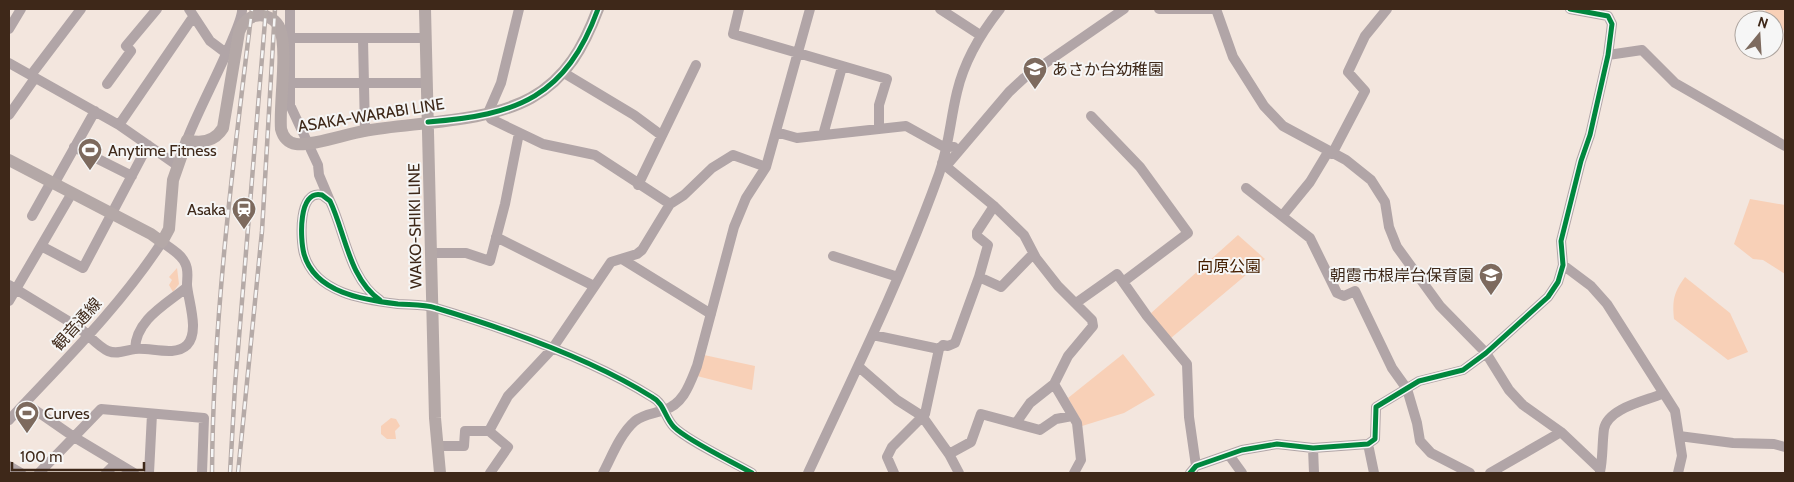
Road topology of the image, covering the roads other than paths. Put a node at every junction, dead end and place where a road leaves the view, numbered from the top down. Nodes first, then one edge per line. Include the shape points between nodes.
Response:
1 (21, 9) edge
2 (81, 9) edge
3 (157, 9) edge
4 (242, 9) edge
5 (290, 9) edge
6 (425, 9) edge
7 (519, 9) edge
8 (598, 9) edge
9 (739, 9) edge
10 (810, 9) edge
11 (940, 9) edge
12 (1000, 9) edge
13 (1124, 9) edge
14 (1159, 9) edge
15 (1214, 9) edge
16 (1387, 9) edge
17 (1570, 9) edge
18 (191, 13) edge
19 (9, 29) edge
20 (980, 35) junction
21 (290, 38) junction
22 (426, 38) junction
23 (363, 39) junction
24 (226, 53) junction
25 (797, 53) junction
26 (1608, 55) junction
27 (9, 62) edge
28 (696, 64) dead end
29 (842, 67) junction
30 (564, 73) junction
31 (33, 77) junction
32 (290, 83) junction
33 (363, 83) junction
34 (427, 83) junction
35 (107, 84) dead end
36 (95, 111) junction
37 (488, 113) junction
38 (9, 114) edge
39 (1091, 116) dead end
40 (428, 122) junction
41 (118, 125) junction
42 (879, 128) junction
43 (365, 131) junction
44 (776, 132) junction
45 (519, 133) junction
46 (661, 135) junction
47 (823, 135) junction
48 (187, 140) junction
49 (308, 142) junction
50 (148, 145) junction
51 (948, 146) junction
52 (1785, 146) edge
53 (74, 147) junction
54 (959, 150) junction
55 (1330, 152) junction
56 (9, 160) edge
57 (944, 164) junction
58 (178, 166) junction
59 (766, 167) junction
60 (132, 176) junction
61 (53, 183) junction
62 (638, 184) junction
63 (1246, 188) dead end
64 (72, 194) junction
65 (330, 201) junction
66 (670, 204) junction
67 (994, 206) junction
68 (112, 214) junction
69 (1283, 215) junction
70 (32, 216) dead end
71 (496, 237) junction
72 (162, 242) junction
73 (41, 246) junction
74 (432, 253) junction
75 (1033, 254) junction
76 (833, 256) dead end
77 (622, 259) junction
78 (1563, 265) junction
79 (359, 275) junction
80 (898, 277) junction
81 (979, 277) junction
82 (1122, 282) junction
83 (594, 286) junction
84 (12, 287) edge
85 (187, 287) junction
86 (344, 292) junction
87 (172, 299) junction
88 (380, 300) junction
89 (9, 301) edge
90 (192, 302) junction
91 (1076, 303) junction
92 (432, 307) junction
93 (711, 314) junction
94 (89, 334) junction
95 (874, 335) junction
96 (135, 349) junction
97 (552, 349) junction
98 (938, 349) junction
99 (1486, 353) junction
100 (859, 367) junction
101 (1054, 384) junction
102 (1407, 388) junction
103 (1662, 394) junction
104 (25, 403) junction
105 (664, 410) junction
106 (152, 414) junction
107 (922, 416) junction
108 (1072, 416) junction
109 (9, 420) edge
110 (1016, 423) junction
111 (489, 431) junction
112 (1562, 432) junction
113 (1679, 436) junction
114 (74, 437) junction
115 (1368, 444) junction
116 (437, 446) junction
117 (1785, 447) edge
118 (1312, 448) junction
119 (949, 454) junction
120 (1228, 455) junction
121 (116, 463) junction
122 (9, 466) edge
123 (1193, 469) edge
124 (1600, 471) edge
125 (21, 473) edge
126 (40, 473) edge
127 (106, 473) edge
128 (134, 473) edge
129 (149, 473) edge
130 (202, 473) edge
131 (440, 473) edge
132 (490, 473) edge
133 (603, 473) edge
134 (752, 473) edge
135 (808, 473) edge
136 (894, 473) edge
137 (959, 473) edge
138 (1074, 473) edge
139 (1242, 473) edge
140 (1314, 473) edge
141 (1374, 473) edge
142 (1470, 473) edge
143 (1490, 473) edge
144 (1678, 473) edge

1 - 19 street
2 - 31 street
3 - 35 street via 126,46 131,51
4 - 24 street
5 - 21 street
6 - 22 main road, WAKO-SHIKI LINE
7 - 37 street via 501,83
8 - 30 main road, ASAKA-WARABI LINE via 586,40
9 - 25 street via 733,34
10 - 25 street
11 - 20 street
12 - 20 street
13 - 54 street via 1024,78
14 - 15 street
15 - 55 street via 1234,57 1264,106 1283,126
16 - 55 street via 1365,36 1348,72 1365,92
17 - 26 street via 1608,16 1612,24
18 - 24 street via 210,42
18 - 41 street
20 - 51 street via 957,91
21 - 23 street
21 - 32 street
22 - 23 street
22 - 34 main road, WAKO-SHIKI LINE
23 - 33 street
24 - 48 street
25 - 29 street
25 - 44 street
26 - 52 street via 1642,50 1676,83
26 - 78 street via 1561,241
27 - 31 street
28 - 46 street
29 - 42 street via 887,79 879,105
29 - 47 street
30 - 37 main road, ASAKA-WARABI LINE via 532,97
30 - 46 street
31 - 36 street
31 - 38 street
32 - 33 street
32 - 49 street via 290,105
33 - 34 street
33 - 43 street
34 - 40 main road, WAKO-SHIKI LINE
36 - 41 street
36 - 53 street
37 - 40 main road, ASAKA-WARABI LINE
37 - 45 street via 496,123
39 - 82 street via 1140,167 1188,233
40 - 43 main road, ASAKA-WARABI LINE
40 - 74 main road, WAKO-SHIKI LINE
41 - 50 street
42 - 47 street
42 - 51 street via 906,126 942,146
43 - 49 main road, ASAKA-WARABI LINE
44 - 47 street via 797,138
44 - 59 street
45 - 62 street via 556,148 595,155
45 - 71 street
46 - 62 street
48 - 49 main road, ASAKA-WARABI LINE via 204,142 216,137 223,128 240,32 248,19 258,15 276,22 282,36 280,129 289,142
48 - 58 main road
49 - 65 street
50 - 58 street
50 - 60 street
51 - 54 street
51 - 57 street
53 - 60 street
53 - 61 street
54 - 57 street
55 - 69 street
55 - 99 street via 1371,180 1385,202 1389,227 1397,247 1440,306
56 - 61 main road
57 - 67 street
57 - 80 street
58 - 72 main road via 173,180 169,228
59 - 66 street via 732,155
59 - 93 street via 746,198 734,227
60 - 68 street
61 - 64 main road
61 - 70 street
62 - 66 street
63 - 69 street
64 - 68 main road
64 - 73 street
65 - 79 street
65 - 86 street via 318,194 306,202 302,230 304,253 324,284
66 - 77 street via 642,250
67 - 75 street via 1024,235
67 - 81 street via 977,232 977,236 988,245
68 - 72 main road
68 - 73 street via 83,268
69 - 102 street via 1310,238 1337,293 1344,296 1355,291 1392,368
71 - 74 street via 490,261 466,253
71 - 83 street
72 - 85 street via 185,263
72 - 94 street, 観音通線 via 126,292
73 - 84 street
74 - 92 main road, WAKO-SHIKI LINE
75 - 81 street via 1001,287
75 - 91 street
76 - 80 street
77 - 83 street via 611,262
77 - 93 street
78 - 99 street via 1558,282 1548,297
78 - 103 street via 1608,304 1644,359
79 - 86 street via 354,287
79 - 88 street via 369,291
80 - 95 street
81 - 98 street via 955,343
82 - 91 street via 1117,274
82 - 123 street via 1187,364
83 - 97 street
84 - 89 street
84 - 94 street
85 - 87 street
85 - 90 street
86 - 88 street
87 - 90 street
87 - 96 street via 142,326 135,339
88 - 92 street
90 - 96 street via 191,339 188,344 178,350
91 - 101 street via 1092,320 1093,326 1068,356
92 - 97 street
92 - 116 main road, WAKO-SHIKI LINE
93 - 105 street via 690,385 676,403
94 - 96 street via 108,351
94 - 104 street, 観音通線
95 - 98 street
95 - 100 street
97 - 105 street via 600,369 651,396
97 - 111 street via 508,396
98 - 107 street
99 - 102 street via 1463,370 1419,381
99 - 112 street via 1509,390 1523,405
100 - 107 street via 897,400
100 - 135 street
101 - 108 street
101 - 110 street via 1030,403
102 - 115 street via 1376,407 1375,439
102 - 142 street via 1420,441 1431,453
103 - 113 street via 1674,411
103 - 124 street via 1624,408 1607,422
104 - 109 street, 観音通線
104 - 114 street
105 - 133 street via 644,416 632,424
105 - 134 street via 675,428
106 - 114 street via 101,409
106 - 129 street
106 - 130 street via 204,418
107 - 119 street
107 - 136 street via 892,446 887,457
108 - 110 street via 1056,419 1040,430
108 - 138 street via 1077,423 1081,460
110 - 119 street via 981,414 971,442
111 - 116 street via 465,432 464,446
111 - 132 street via 508,447
112 - 124 street
112 - 143 street
113 - 117 street
113 - 144 street via 1682,456
114 - 121 street
114 - 126 street
115 - 118 street
115 - 141 street
116 - 131 main road, WAKO-SHIKI LINE
118 - 120 street via 1277,444
118 - 140 street
119 - 137 street
120 - 123 street
120 - 139 street
121 - 127 street
121 - 128 street
122 - 125 street

